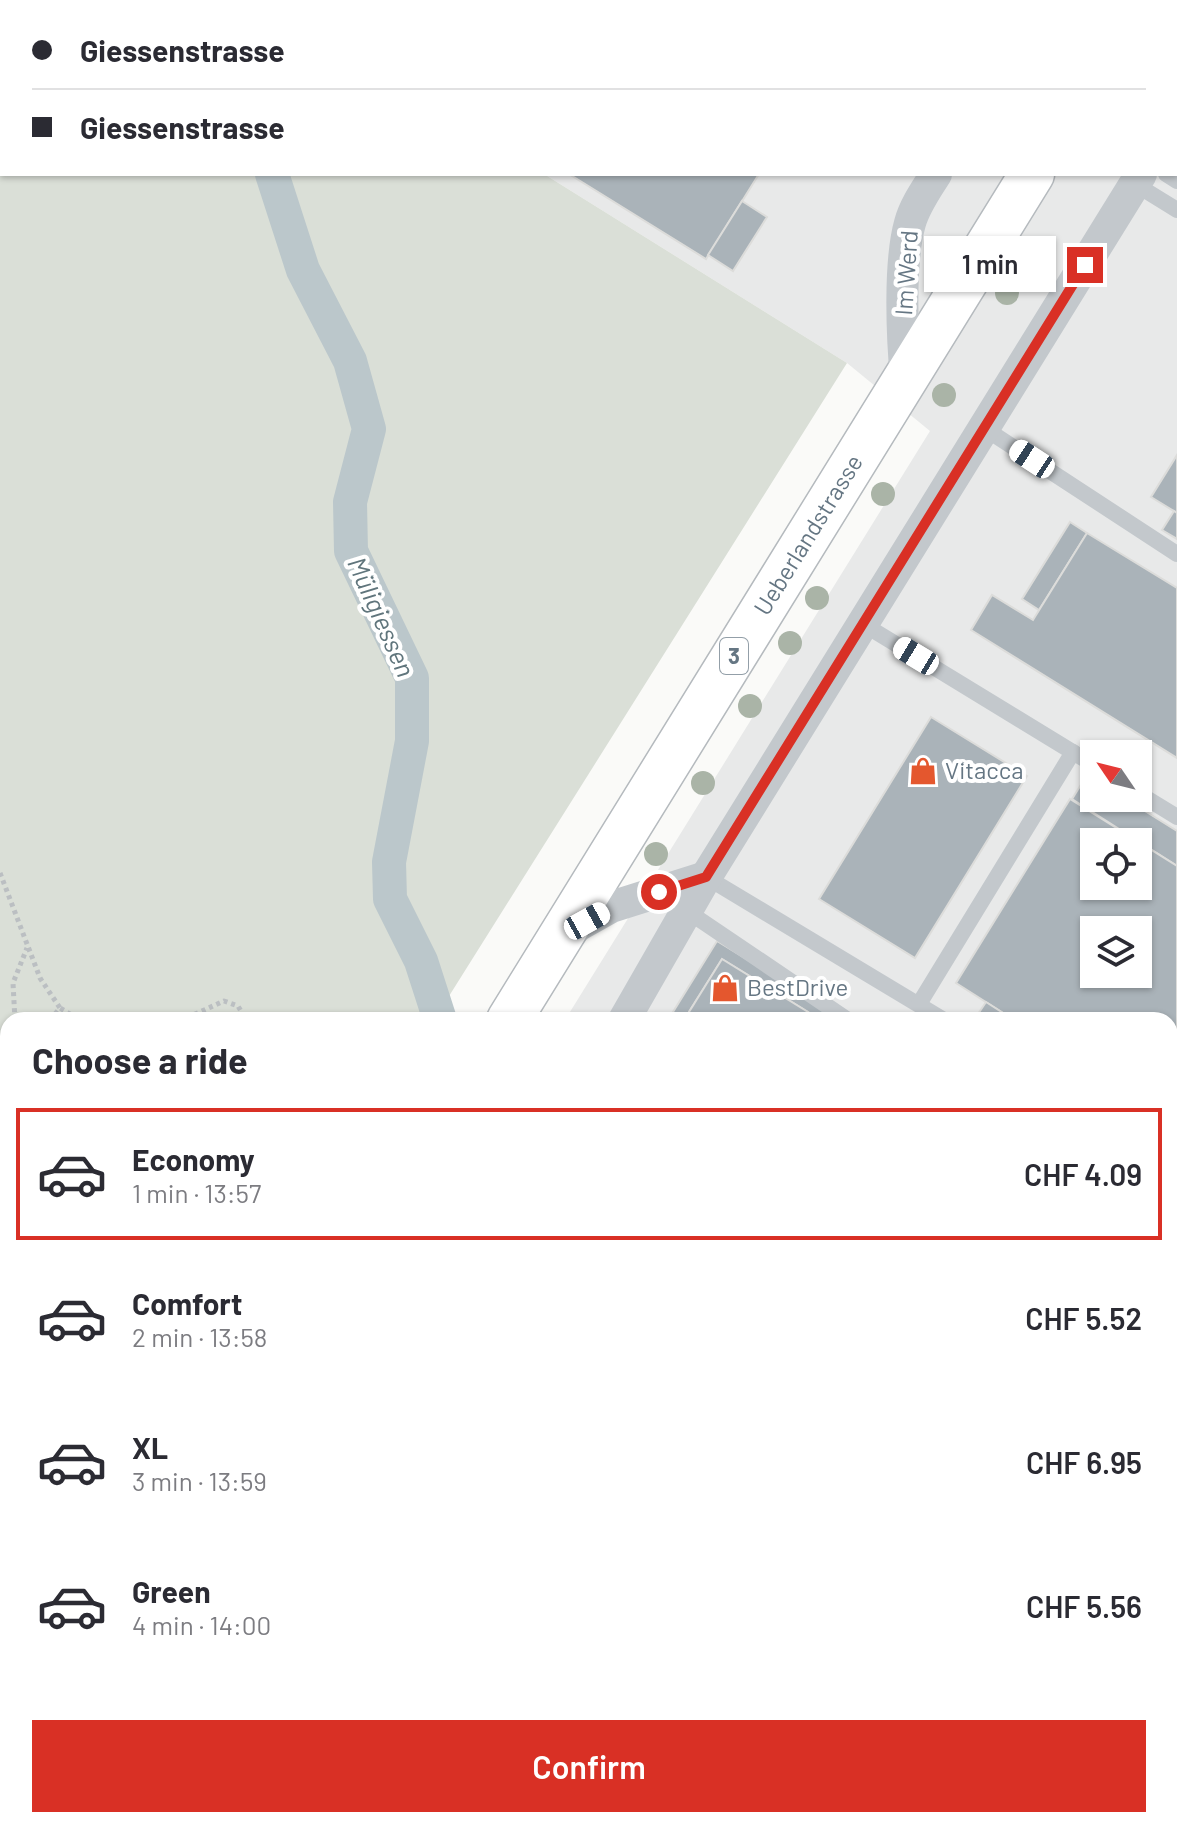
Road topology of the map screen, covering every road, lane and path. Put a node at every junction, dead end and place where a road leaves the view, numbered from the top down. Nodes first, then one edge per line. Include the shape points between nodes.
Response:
1 (935, 176) edge
2 (1031, 176) edge
3 (1138, 179) edge
4 (1177, 210) edge
5 (906, 378) junction
6 (984, 428) junction
7 (1177, 554) edge
8 (863, 624) junction
9 (1073, 752) junction
10 (1080, 756) edge
11 (1152, 802) edge
12 (1177, 817) edge
13 (0, 873) edge
14 (706, 877) junction
15 (687, 911) junction
16 (563, 934) junction
17 (28, 947) junction
18 (919, 1004) junction
19 (60, 1008) junction
20 (15, 1012) edge
21 (57, 1012) edge
22 (67, 1012) edge
23 (200, 1012) edge
24 (241, 1012) edge
25 (514, 1012) edge
26 (629, 1012) edge
27 (836, 1012) edge
28 (932, 1012) edge

1 - 5 street, Im Werd via 911,220 906,249
2 - 5 main road, Ueberlandstrasse / 3
3 - 4 lane
3 - 6 street
5 - 16 main road, Ueberlandstrasse / 3
6 - 7 lane
6 - 8 street
8 - 9 lane
8 - 14 street
9 - 10 lane
9 - 18 lane
11 - 12 lane
13 - 17 path
14 - 15 street
14 - 16 street via 611,907
14 - 18 lane
15 - 26 street
15 - 27 lane
16 - 25 main road, Ueberlandstrasse / 3
17 - 19 path
17 - 20 path via 13,983
18 - 28 lane
19 - 21 path
19 - 22 path
23 - 24 path via 224,1001

